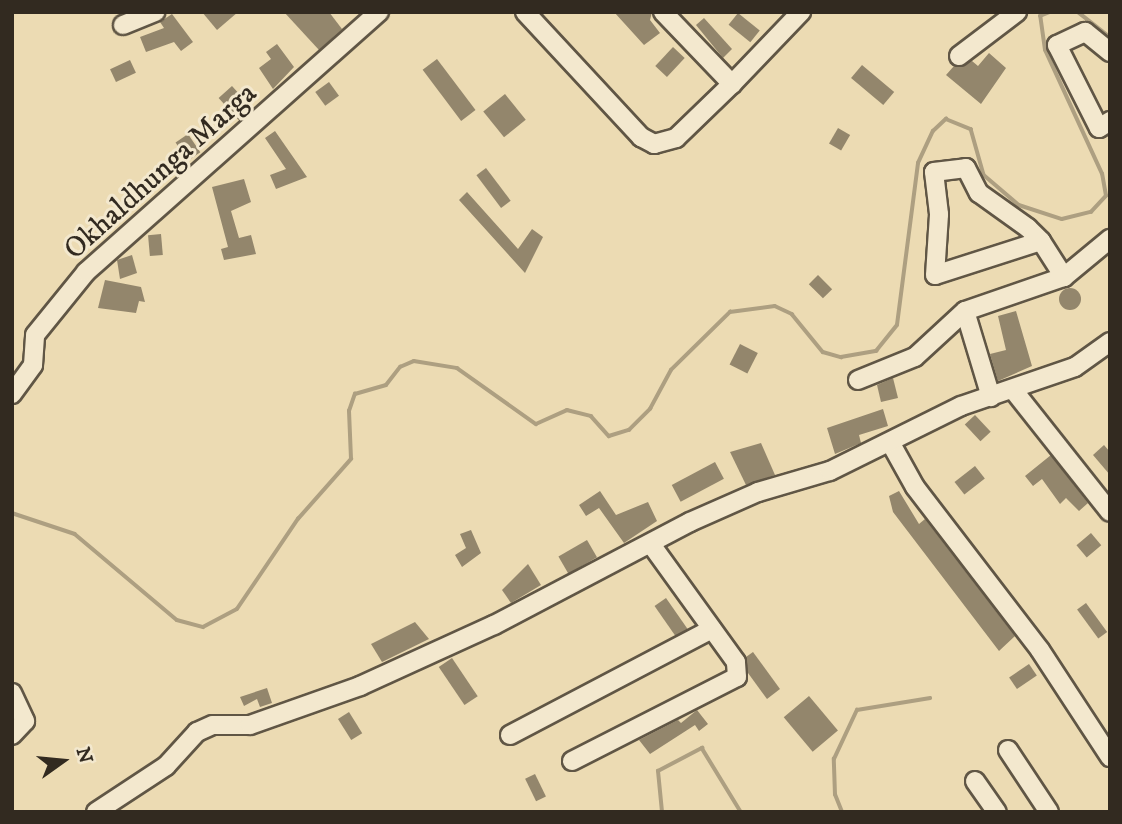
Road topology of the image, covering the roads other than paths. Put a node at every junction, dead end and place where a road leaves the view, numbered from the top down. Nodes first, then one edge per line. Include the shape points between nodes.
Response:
1 (155, 12) edge
2 (379, 12) edge
3 (525, 12) edge
4 (663, 12) edge
5 (801, 12) edge
6 (1017, 12) edge
7 (123, 24) dead end
8 (1110, 52) edge
9 (959, 56) dead end
10 (732, 84) junction
11 (1110, 121) edge
12 (1110, 239) edge
13 (1041, 242) junction
14 (1063, 277) junction
15 (965, 311) junction
16 (1110, 342) edge
17 (858, 380) dead end
18 (1014, 391) junction
19 (12, 394) edge
20 (991, 397) junction
21 (890, 442) junction
22 (1110, 512) edge
23 (651, 544) junction
24 (712, 629) junction
25 (12, 693) edge
26 (12, 735) edge
27 (510, 735) dead end
28 (1008, 750) dead end
29 (1110, 757) edge
30 (572, 761) dead end
31 (975, 781) dead end
32 (96, 812) edge
33 (997, 812) edge
34 (1049, 812) edge

1 - 7 street
2 - 19 street, Okhaldhunga Marga via 86,272 35,335 33,365
3 - 10 street via 641,137 654,144 676,138
4 - 10 street
5 - 10 street
6 - 9 street
8 - 11 street via 1085,32 1056,45 1098,128
12 - 14 street
13 - 13 street via 935,275 939,214 934,172 966,168 979,193
13 - 14 street
14 - 15 street
15 - 17 street via 915,357
15 - 20 street
16 - 18 street via 1075,367
18 - 20 street
18 - 22 street
20 - 21 street via 961,406
21 - 23 street via 830,471 758,492
21 - 29 street via 915,487 1040,650
23 - 24 street
23 - 32 street via 360,686 250,725 213,725 197,732 166,766
24 - 27 street
24 - 30 street via 736,662 737,677
25 - 26 street via 25,721
28 - 34 street
31 - 33 street

